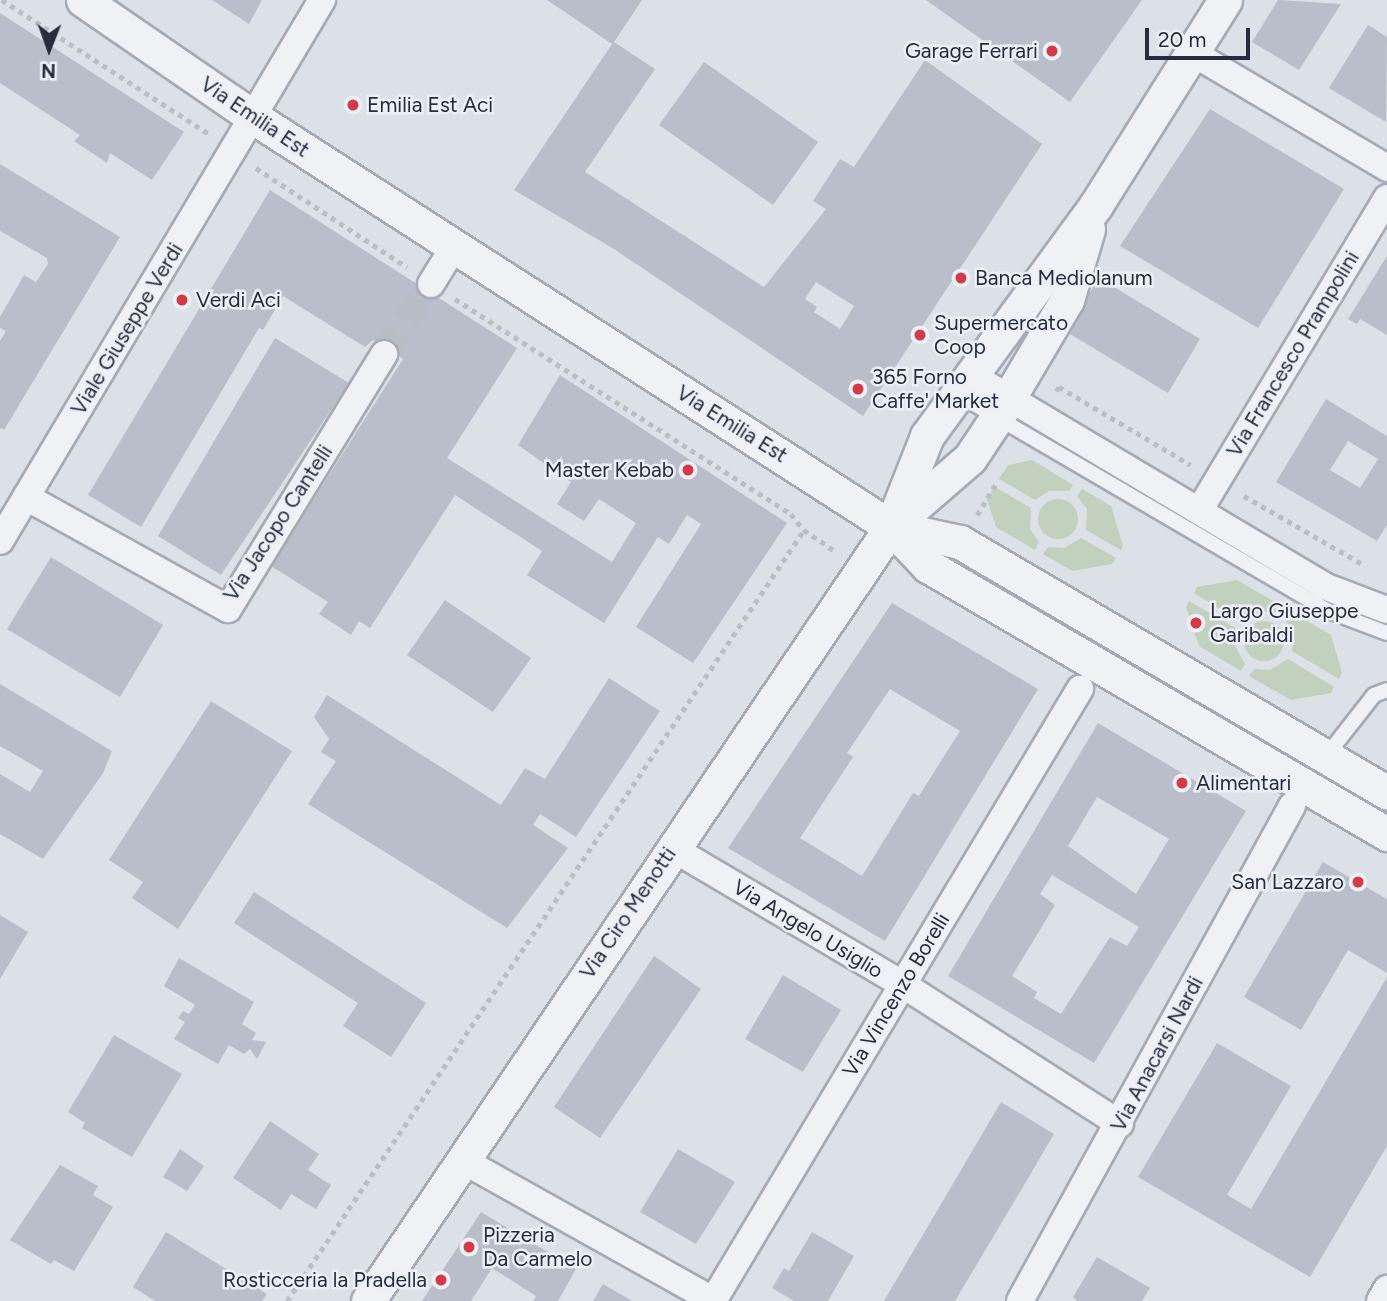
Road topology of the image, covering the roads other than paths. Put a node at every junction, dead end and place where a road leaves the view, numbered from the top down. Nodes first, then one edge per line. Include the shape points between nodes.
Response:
1 (83, 0) edge
2 (323, 0) edge
3 (1225, 0) edge
4 (1191, 52) junction
5 (253, 117) junction
6 (1387, 168) edge
7 (1387, 198) edge
8 (1096, 205) junction
9 (455, 245) junction
10 (431, 284) tunnel mouth
11 (384, 354) tunnel mouth
12 (963, 384) junction
13 (1004, 407) junction
14 (26, 497) junction
15 (1199, 511) junction
16 (891, 527) junction
17 (0, 541) edge
18 (1387, 610) edge
19 (1387, 633) edge
20 (1080, 689) dead end
21 (1387, 690) edge
22 (1327, 755) junction
23 (1387, 793) edge
24 (1292, 806) dead end
25 (1387, 834) edge
26 (672, 848) junction
27 (901, 985) junction
28 (1120, 1124) junction
29 (462, 1160) junction
30 (1387, 1289) edge
31 (368, 1301) edge
32 (713, 1301) edge
33 (1020, 1301) edge
34 (1380, 1301) edge

1 - 5 street, Via Emilia Est
2 - 5 street, Viale Giuseppe Verdi
3 - 4 street
4 - 6 street
4 - 8 street
5 - 9 street, Via Emilia Est
5 - 14 street, Viale Giuseppe Verdi
7 - 15 street, Via Francesco Prampolini
8 - 12 street
8 - 13 street via 1067,300
9 - 10 street
9 - 16 street, Via Emilia Est
11 - 14 street, Via Jacopo Cantelli via 228,608
12 - 13 street
12 - 16 street via 927,436
13 - 15 street
13 - 16 street via 971,458
13 - 19 lane via 1326,610
14 - 17 street, Viale Giuseppe Verdi
15 - 18 street via 1324,586
16 - 22 street via 960,542
16 - 25 street, Via Emilia Est via 944,576
16 - 26 street, Via Ciro Menotti
20 - 27 street, Via Vincenzo Borelli
21 - 22 lane via 1374,695
22 - 23 street
24 - 28 street, Via Anacarsi Nardi
26 - 27 street, Via Angelo Usiglio
26 - 29 street, Via Ciro Menotti
27 - 28 street, Via Angelo Usiglio
27 - 32 street, Via Vincenzo Borelli
28 - 33 street, Via Anacarsi Nardi
29 - 31 street, Via Ciro Menotti
29 - 32 street
30 - 34 street

